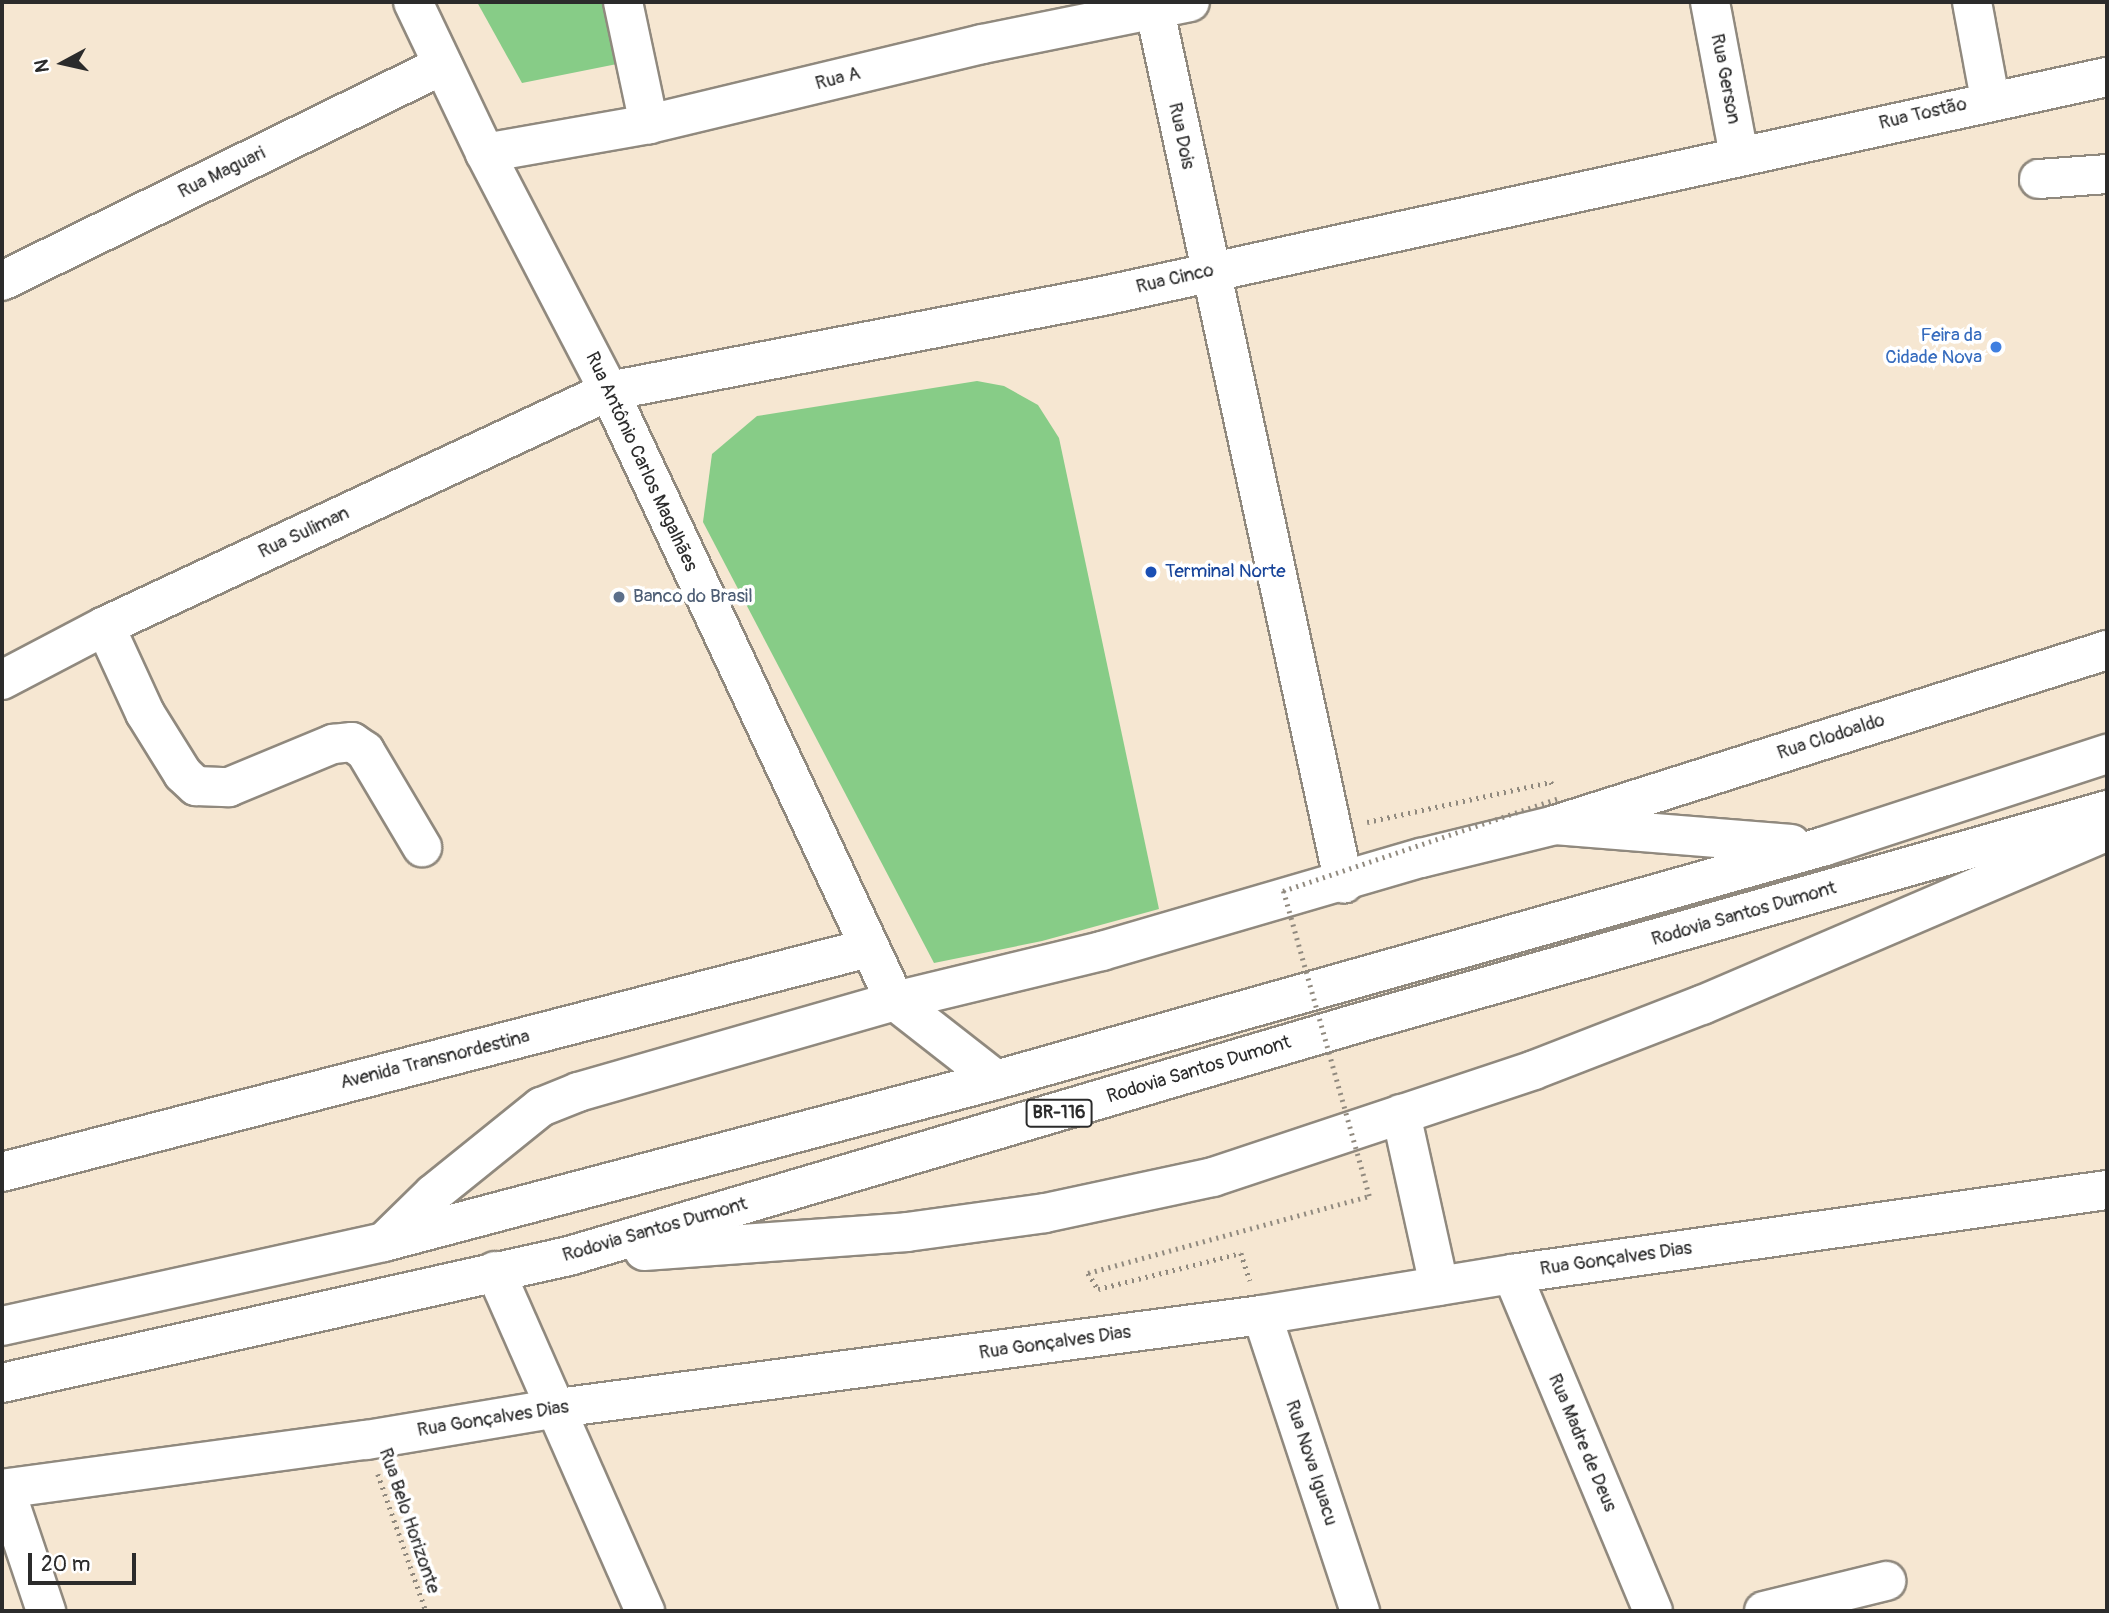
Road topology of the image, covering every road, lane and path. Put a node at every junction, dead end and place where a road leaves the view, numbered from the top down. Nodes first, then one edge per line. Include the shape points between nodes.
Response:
1 (413, 2) edge
2 (623, 2) edge
3 (1710, 2) edge
4 (1972, 2) edge
5 (1166, 4) edge
6 (443, 65) junction
7 (2107, 77) edge
8 (1990, 100) junction
9 (649, 124) junction
10 (485, 153) junction
11 (1740, 156) junction
12 (2107, 174) edge
13 (2039, 179) dead end
14 (1209, 271) junction
15 (2, 281) edge
16 (608, 391) junction
17 (105, 626) junction
18 (2107, 650) edge
19 (2, 680) edge
20 (2107, 754) edge
21 (2107, 810) edge
22 (1557, 811) junction
23 (1329, 831) junction
24 (2107, 832) edge
25 (1825, 846) junction
26 (422, 847) dead end
27 (1344, 884) junction
28 (869, 948) junction
29 (895, 1001) junction
30 (996, 1080) junction
31 (1401, 1114) junction
32 (2, 1172) edge
33 (2107, 1190) edge
34 (384, 1241) junction
35 (569, 1256) junction
36 (495, 1271) junction
37 (1512, 1274) junction
38 (1439, 1286) junction
39 (1262, 1315) junction
40 (2, 1326) edge
41 (2, 1382) edge
42 (558, 1408) junction
43 (366, 1440) junction
44 (3, 1489) edge
45 (1886, 1581) dead end
46 (46, 1611) edge
47 (426, 1611) edge
48 (645, 1611) edge
49 (1360, 1611) edge
50 (1653, 1611) edge
51 (1764, 1611) edge

1 - 6 main road, Rua Antônio Carlos Magalhães
2 - 9 main road
3 - 11 main road, Rua Gerson
4 - 8 main road
5 - 9 main road, Rua A
5 - 14 main road, Rua Dois
6 - 10 main road, Rua Antônio Carlos Magalhães
6 - 15 main road, Rua Maguari
7 - 8 main road, Rua Tostão
8 - 11 main road, Rua Tostão
9 - 10 main road, Rua A
10 - 16 main road, Rua Antônio Carlos Magalhães
11 - 14 main road, Rua Cinco
12 - 13 main road
14 - 16 main road, Rua Cinco via 1103,296
14 - 23 main road, Rua Dois
16 - 17 main road, Rua Suliman
16 - 28 main road, Rua Antônio Carlos Magalhães
17 - 19 main road, Rua Suliman
17 - 26 main road via 145,713 183,774 196,786 229,787 332,744 352,742 365,751
18 - 22 main road, Rua Clodoaldo
20 - 25 main road, BR-116
21 - 35 main road, Rodovia Santos Dumont / BR-116 via 1358,1023
22 - 23 path via 1551,782
22 - 25 main road, BR-116
22 - 27 main road, BR-116
22 - 39 path, bridge via 1283,891 1369,1196 1088,1273 1098,1289 1241,1253
23 - 27 main road, Rua Dois
24 - 31 main road, BR-116 via 1702,1004 1534,1070
25 - 30 main road, BR-116
27 - 29 main road, BR-116 via 1102,951
28 - 29 main road, Rua Antônio Carlos Magalhães
28 - 32 main road, Avenida Transnordestina
29 - 30 main road, Rua Antônio Carlos Magalhães
29 - 34 main road, BR-116 via 578,1092 541,1107 433,1194
30 - 34 main road, BR-116
31 - 35 main road, BR-116 via 1213,1177 1045,1213 906,1232
31 - 38 main road
33 - 37 main road, Rua Gonçalves Dias
34 - 40 main road, BR-116
35 - 36 main road, Rodovia Santos Dumont / BR-116
36 - 41 main road, Rodovia Santos Dumont / BR-116
36 - 42 main road
37 - 38 main road, Rua Gonçalves Dias
37 - 50 main road, Rua Madre de Deus
38 - 39 main road, Rua Gonçalves Dias
39 - 42 main road, Rua Gonçalves Dias
39 - 49 main road, Rua Nova Iguacu
42 - 43 main road, Rua Gonçalves Dias
42 - 48 main road
43 - 44 main road, Rua Gonçalves Dias
43 - 47 path, Rua Belo Horizonte
44 - 46 main road
45 - 51 main road

